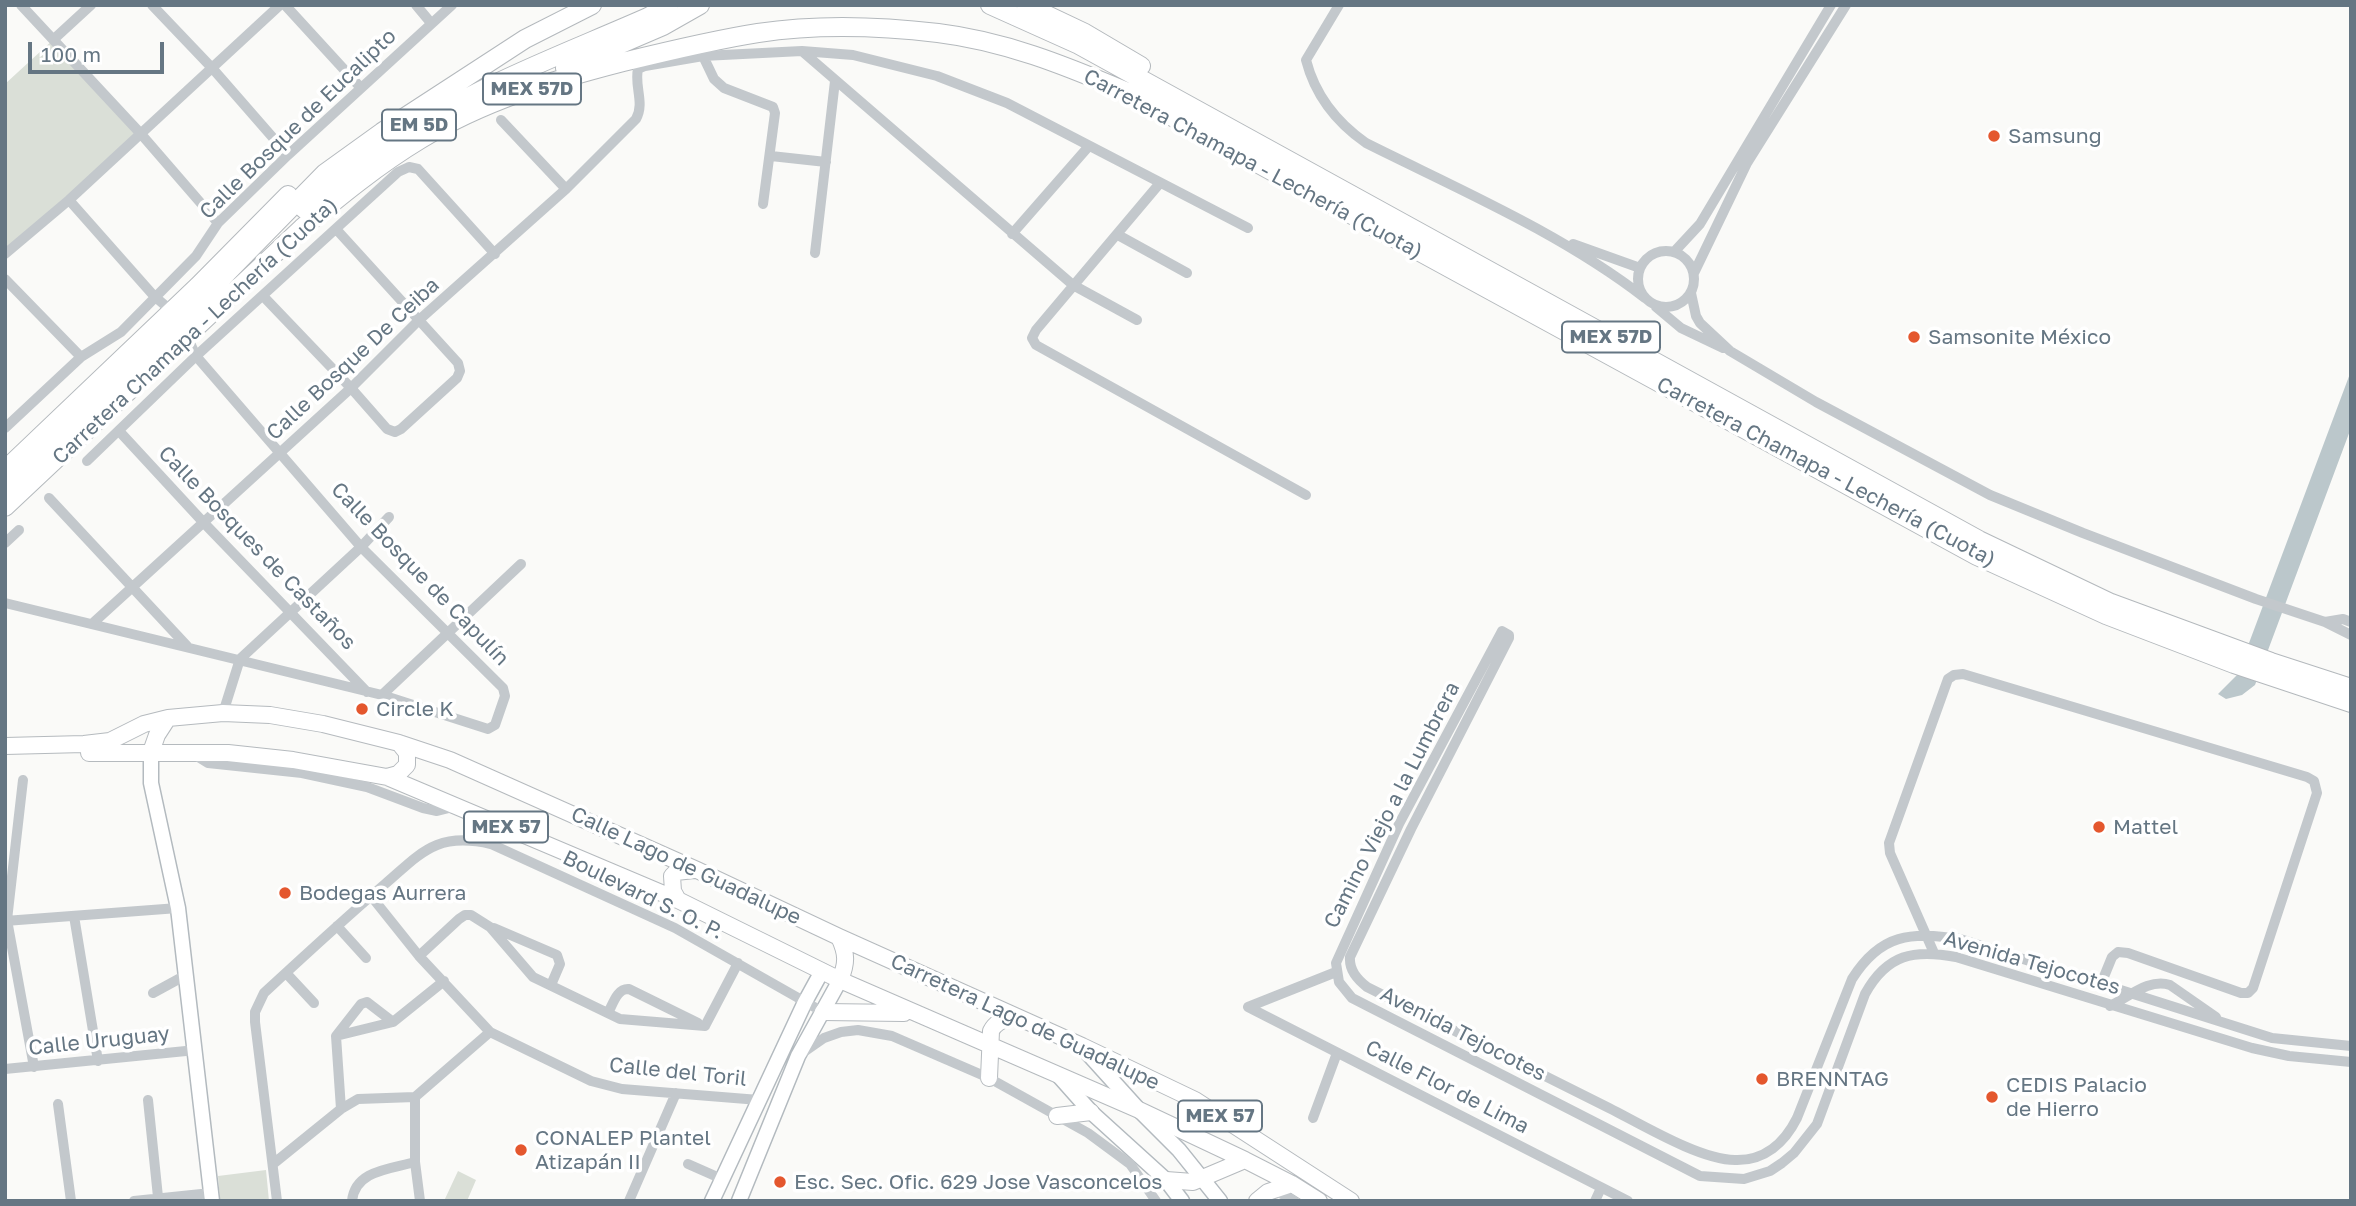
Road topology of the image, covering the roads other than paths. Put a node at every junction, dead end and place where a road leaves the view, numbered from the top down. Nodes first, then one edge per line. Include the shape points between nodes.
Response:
1 (21, 5) edge
2 (91, 5) edge
3 (152, 5) edge
4 (280, 5) edge
5 (285, 5) edge
6 (416, 5) edge
7 (453, 5) edge
8 (563, 5) edge
9 (572, 5) edge
10 (592, 5) edge
11 (669, 5) edge
12 (700, 5) edge
13 (990, 5) edge
14 (1026, 5) edge
15 (1339, 5) edge
16 (1831, 5) edge
17 (1846, 5) edge
18 (546, 16) junction
19 (431, 23) junction
20 (54, 40) junction
21 (802, 51) junction
22 (703, 56) junction
23 (213, 69) junction
24 (835, 81) junction
25 (361, 89) junction
26 (498, 100) junction
27 (501, 120) dead end
28 (141, 134) junction
29 (1089, 146) junction
30 (288, 155) junction
31 (1279, 155) junction
32 (771, 156) junction
33 (826, 162) junction
34 (1160, 183) junction
35 (566, 189) junction
36 (69, 200) junction
37 (763, 204) dead end
38 (218, 223) junction
39 (1248, 228) dead end
40 (336, 229) junction
41 (1012, 234) junction
42 (1118, 234) junction
43 (1552, 237) junction
44 (1674, 252) junction
45 (815, 253) dead end
46 (5, 254) edge
47 (495, 254) junction
48 (1640, 268) junction
49 (1187, 273) dead end
50 (1694, 274) junction
51 (5, 279) edge
52 (1073, 285) junction
53 (1691, 293) junction
54 (154, 296) junction
55 (263, 296) junction
56 (1648, 301) junction
57 (206, 302) junction
58 (167, 307) dead end
59 (419, 320) junction
60 (1138, 320) dead end
61 (191, 345) dead end
62 (1730, 351) junction
63 (196, 356) junction
64 (81, 357) junction
65 (351, 388) junction
66 (6, 425) edge
67 (119, 431) junction
68 (280, 453) junction
69 (87, 461) dead end
70 (5, 470) edge
71 (5, 487) edge
72 (1306, 495) dead end
73 (49, 498) dead end
74 (5, 508) edge
75 (389, 517) dead end
76 (204, 523) junction
77 (19, 530) dead end
78 (5, 543) edge
79 (361, 547) junction
80 (521, 564) dead end
81 (132, 586) junction
82 (5, 603) edge
83 (292, 613) junction
84 (2325, 622) junction
85 (2351, 622) edge
86 (93, 623) junction
87 (448, 633) junction
88 (2351, 635) edge
89 (188, 646) junction
90 (2237, 657) junction
91 (240, 659) junction
92 (2269, 669) junction
93 (2351, 688) edge
94 (367, 692) junction
95 (382, 695) junction
96 (2351, 703) edge
97 (223, 713) junction
98 (168, 718) junction
99 (399, 743) junction
100 (5, 746) edge
101 (151, 752) junction
102 (191, 752) junction
103 (5, 754) edge
104 (387, 777) junction
105 (23, 780) dead end
106 (457, 806) junction
107 (696, 870) junction
108 (371, 896) junction
109 (678, 901) junction
110 (178, 908) junction
111 (75, 916) junction
112 (6, 920) edge
113 (337, 926) junction
114 (491, 927) junction
115 (1927, 934) junction
116 (839, 937) junction
117 (1934, 953) junction
118 (419, 956) junction
119 (366, 958) dead end
120 (738, 963) junction
121 (822, 971) junction
122 (1336, 972) junction
123 (1353, 972) joint
124 (286, 973) junction
125 (186, 975) junction
126 (840, 980) junction
127 (444, 981) junction
128 (2101, 984) junction
129 (551, 985) junction
130 (153, 993) dead end
131 (2134, 994) junction
132 (804, 1002) junction
133 (314, 1003) dead end
134 (2110, 1006) junction
135 (823, 1012) junction
136 (608, 1013) junction
137 (913, 1013) junction
138 (1015, 1016) junction
139 (393, 1022) junction
140 (2225, 1023) junction
141 (705, 1026) junction
142 (490, 1032) junction
143 (335, 1036) junction
144 (990, 1046) junction
145 (1082, 1046) junction
146 (2351, 1046) edge
147 (783, 1049) junction
148 (196, 1050) junction
149 (1337, 1053) junction
150 (798, 1056) junction
151 (98, 1060) junction
152 (2351, 1062) edge
153 (34, 1067) junction
154 (5, 1069) edge
155 (1059, 1076) junction
156 (989, 1077) junction
157 (676, 1093) junction
158 (415, 1097) junction
159 (148, 1100) dead end
160 (759, 1100) junction
161 (58, 1104) dead end
162 (341, 1109) junction
163 (1139, 1110) junction
164 (1091, 1112) junction
165 (1057, 1116) junction
166 (1313, 1118) dead end
167 (1245, 1160) junction
168 (415, 1162) junction
169 (273, 1164) junction
170 (688, 1164) dead end
171 (722, 1179) junction
172 (1166, 1180) junction
173 (1202, 1180) junction
174 (1292, 1184) junction
175 (1601, 1188) junction
176 (1275, 1190) junction
177 (158, 1197) junction
178 (212, 1197) edge
179 (715, 1200) edge
180 (71, 1201) edge
181 (134, 1201) edge
182 (277, 1201) edge
183 (352, 1201) edge
184 (420, 1201) edge
185 (629, 1201) edge
186 (739, 1201) edge
187 (1156, 1201) edge
188 (1182, 1201) edge
189 (1220, 1201) edge
190 (1257, 1201) edge
191 (1294, 1201) edge
192 (1319, 1201) edge
193 (1350, 1201) edge
194 (1595, 1201) edge
195 (1628, 1201) edge

1 - 20 street
2 - 20 street
3 - 23 street
4 - 23 street
5 - 25 street
6 - 19 street
7 - 19 street, Calle Bosque de Eucalipto
8 - 18 highway
9 - 18 highway
10 - 57 highway, Carretera Chamapa - Lechería (Cuota) / MEX 57D via 525,39 325,173 224,276
11 - 57 highway, EM 5D via 472,95 405,133 300,212
12 - 26 highway
13 - 31 highway, Carretera Chamapa - Lechería (Cuota) / MEX 57D via 1079,45
14 - 31 highway via 1085,33 1226,115
15 - 43 street via 1306,60 1315,88 1334,116 1366,143
16 - 44 street via 1700,224
17 - 50 street via 1747,163
18 - 70 highway via 330,155
19 - 25 street, Calle Bosque de Eucalipto
20 - 28 street
21 - 22 street
21 - 24 street
21 - 29 street via 853,55 937,76 1007,103
22 - 32 street via 724,88 773,107
22 - 35 street, Calle Bosque De Ceiba via 638,69 640,107 636,119
23 - 28 street
23 - 30 street
24 - 33 street
24 - 41 street
25 - 30 street, Calle Bosque de Eucalipto
26 - 74 highway, Carretera Chamapa - Lechería (Cuota) / MEX 57D via 421,139 337,199
26 - 90 highway, Carretera Chamapa - Lechería (Cuota) / MEX 57D via 679,48 807,28 940,33 1030,53 1125,91 1977,556 2106,615
27 - 35 street
28 - 36 street
28 - 38 street
29 - 34 street
29 - 41 street
30 - 38 street, Calle Bosque de Eucalipto
31 - 90 highway, Carretera Chamapa - Lechería (Cuota) / MEX 57D via 1979,540
32 - 33 street
32 - 37 street
33 - 45 street
34 - 39 street
34 - 42 street
35 - 47 street, Calle Bosque De Ceiba
36 - 46 street
36 - 54 street
38 - 54 street, Calle Bosque de Eucalipto via 196,256
40 - 47 street via 409,167 418,169
40 - 55 street
40 - 59 street
41 - 52 street
42 - 49 street
42 - 52 street
43 - 48 street
43 - 56 street
44 - 48 street via 1653,254
44 - 50 street via 1687,260
47 - 59 street, Calle Bosque De Ceiba
48 - 56 street via 1638,284
50 - 53 street
51 - 64 street
52 - 60 street
52 - 72 street via 1035,330 1032,338 1036,345
53 - 56 street via 1678,305 1660,307
53 - 62 street via 1700,323
54 - 58 street
54 - 64 street, Calle Bosque de Eucalipto via 121,332
55 - 63 street
55 - 65 street
56 - 62 street via 1681,328
57 - 71 highway, Carretera Chamapa - Lechería (Cuota) / MEX 57D
59 - 65 street, Calle Bosque De Ceiba
59 - 65 street via 458,363 457,378 395,432 387,429
61 - 63 street, Calle Bosque de Capulín
62 - 84 street via 1990,495
63 - 67 street
63 - 68 street, Calle Bosque de Capulín
64 - 66 street, Calle Bosque de Eucalipto
65 - 68 street, Calle Bosque De Ceiba
67 - 69 street
67 - 76 street, Calle Bosques de Castaños
68 - 76 street, Calle Bosque De Ceiba
68 - 79 street, Calle Bosque de Capulín
73 - 81 street
75 - 79 street
76 - 81 street, Calle Bosque De Ceiba
76 - 83 street, Calle Bosques de Castaños
77 - 78 street
79 - 83 street
79 - 87 street, Calle Bosque de Capulín
80 - 87 street
81 - 86 street, Calle Bosque De Ceiba
81 - 89 street
82 - 86 street
83 - 91 street
83 - 94 street, Calle Bosques de Castaños
84 - 85 street
84 - 88 street
86 - 89 street
87 - 95 street
87 - 95 street, Calle Bosque de Capulín via 506,692 493,728
89 - 91 street
90 - 92 highway, Carretera Chamapa - Lechería (Cuota) / MEX 57D
91 - 94 street
91 - 97 street
92 - 93 highway, Carretera Chamapa - Lechería (Cuota) / MEX 57D
92 - 96 highway, Carretera Chamapa - Lechería (Cuota) / MEX 57D
94 - 95 street
97 - 98 main road, Calle Lago de Guadalupe / MEX 57
97 - 99 main road, Calle Lago de Guadalupe / MEX 57 via 323,724
98 - 100 main road, Calle Lago de Guadalupe / MEX 57 via 110,741
98 - 101 main road
99 - 104 main road via 407,753 407,765
99 - 107 main road, Calle Lago de Guadalupe / MEX 57 via 492,777
101 - 102 main road, Calle Lago de Guadalupe / MEX 57
101 - 103 main road, Calle Lago de Guadalupe / MEX 57
101 - 110 street via 150,783
102 - 104 main road, Calle Lago de Guadalupe / MEX 57 via 293,760
102 - 106 street via 208,763 367,787 437,811
104 - 106 main road, Calle Lago de Guadalupe / MEX 57
105 - 112 street
106 - 109 main road, Calle Lago de Guadalupe / MEX 57
107 - 109 main road via 672,876
107 - 116 main road, Calle Lago de Guadalupe / MEX 57
108 - 113 street, Boulevard S. O. P.
108 - 118 street
108 - 120 street, Boulevard S. O. P. via 420,854 438,845 463,840 491,844 675,928
109 - 121 main road, Calle Lago de Guadalupe / MEX 57
110 - 111 street
110 - 125 street
111 - 112 street
111 - 151 street
112 - 153 street
113 - 119 street
113 - 124 street, Boulevard S. O. P.
114 - 118 street via 465,915
114 - 129 street via 526,970
114 - 129 street via 557,955 560,964
115 - 117 street
115 - 123 street, Avenida Tejocotes via 1900,938 1860,966 1788,1136 1774,1148 1745,1160 1710,1156 1656,1131 1367,987
115 - 128 street, Avenida Tejocotes via 1960,939
115 - 128 street via 1889,843 1948,679 1954,675 1963,674 2314,781 2317,793 2248,993 2118,952
116 - 126 main road via 846,956
116 - 138 main road, Carretera Lago de Guadalupe / MEX 57
117 - 122 street, Avenida Tejocotes via 1906,956 1881,971 1865,994 1817,1124 1782,1163 1744,1179 1700,1176 1647,1150 1352,998
117 - 134 street, Avenida Tejocotes
118 - 127 street
120 - 132 street, Boulevard S. O. P.
120 - 141 street
121 - 126 main road, Calle Lago de Guadalupe / MEX 57
121 - 132 street
122 - 123 street, Camino Viejo a la Lumbrera via 1338,955 1393,835 1502,631 1510,637 1350,957
122 - 149 street, Calle Flor de Lima via 1248,1007
124 - 133 street
124 - 169 street, Boulevard S. O. P. via 264,993 255,1012
125 - 130 street
125 - 148 street
126 - 135 street
126 - 137 main road, Carretera Lago de Guadalupe / MEX 57
127 - 139 street
127 - 142 street
128 - 131 street, Avenida Tejocotes
129 - 136 street
131 - 134 street
131 - 140 street, Avenida Tejocotes
131 - 140 street via 2163,982
132 - 135 street, Boulevard S. O. P.
132 - 147 street
134 - 152 street, Avenida Tejocotes via 2252,1048
135 - 137 main road
135 - 150 street
136 - 141 street via 620,1019
136 - 141 street via 619,992 629,989
137 - 144 main road, Carretera Lago de Guadalupe / MEX 57
138 - 144 main road via 994,1025
138 - 145 main road, Carretera Lago de Guadalupe / MEX 57
139 - 143 street
139 - 143 street via 367,1002
140 - 146 street, Avenida Tejocotes via 2272,1038
142 - 157 street, Calle del Toril via 591,1081 622,1089
142 - 158 street
143 - 162 street
144 - 155 main road, Carretera Lago de Guadalupe / MEX 57
144 - 156 main road
145 - 163 street
145 - 193 main road, Carretera Lago de Guadalupe / MEX 57 via 1195,1100
147 - 150 street
147 - 160 street
148 - 151 street, Calle Uruguay
148 - 178 street
149 - 166 street
149 - 175 street, Calle Flor de Lima
150 - 156 street via 824,1038 858,1030 891,1037
150 - 186 street
151 - 153 street, Calle Uruguay
153 - 154 street, Calle Uruguay
155 - 163 main road, Carretera Lago de Guadalupe / MEX 57
155 - 164 street
156 - 165 street
157 - 160 street, Calle del Toril
157 - 185 street
158 - 162 street via 367,1097
158 - 168 street
159 - 177 street
160 - 171 street
161 - 180 street
162 - 169 street
163 - 167 main road, Carretera Lago de Guadalupe / MEX 57
163 - 173 street
164 - 165 main road
164 - 172 street
165 - 187 street via 1130,1164
167 - 173 main road
167 - 174 main road, Carretera Lago de Guadalupe / MEX 57
168 - 183 street via 365,1176 354,1188
168 - 184 street
169 - 182 street, Boulevard S. O. P.
170 - 171 street
171 - 179 street
172 - 173 main road
172 - 188 street
173 - 189 street
174 - 176 main road
174 - 192 main road, Carretera Lago de Guadalupe / MEX 57
175 - 194 street
175 - 195 street, Calle Flor de Lima
176 - 190 main road
176 - 191 street
177 - 178 street
177 - 181 street

